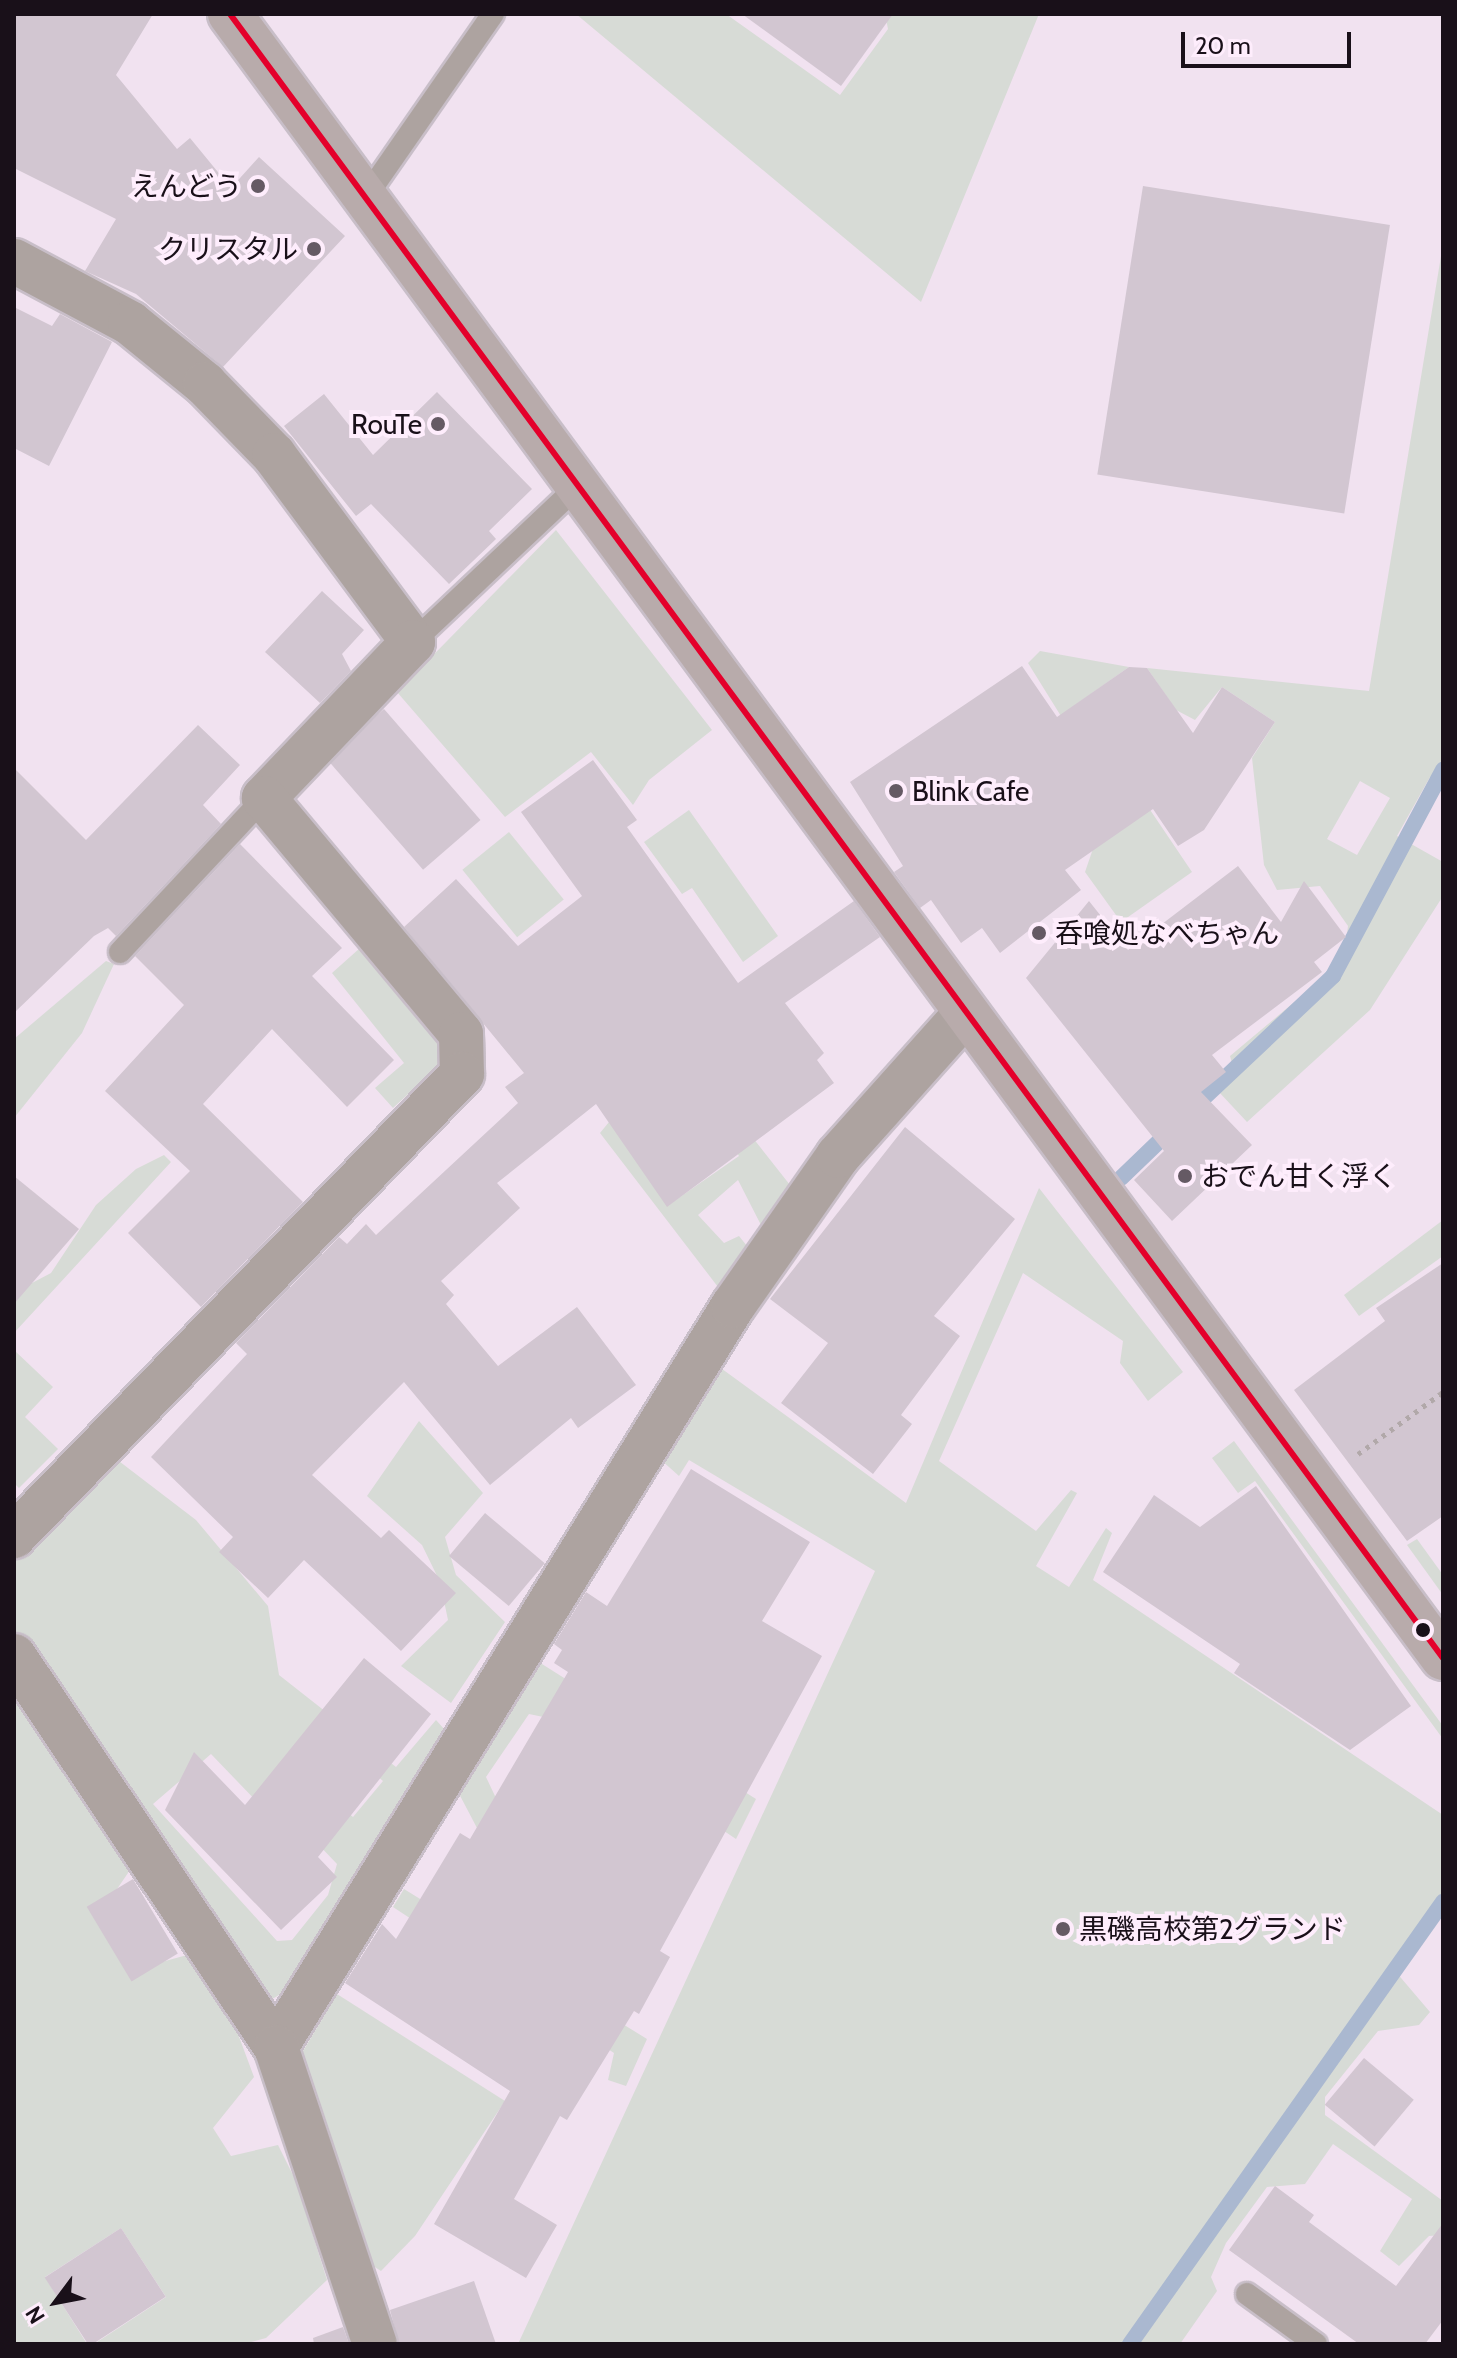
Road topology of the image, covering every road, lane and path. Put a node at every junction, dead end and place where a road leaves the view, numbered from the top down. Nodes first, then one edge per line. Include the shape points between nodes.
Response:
1 (230, 14) edge
2 (493, 14) edge
3 (365, 198) junction
4 (14, 261) edge
5 (578, 486) junction
6 (413, 642) junction
7 (264, 798) junction
8 (120, 952) dead end
9 (966, 1013) junction
10 (1443, 1392) edge
11 (1315, 1486) junction
12 (14, 1536) edge
13 (1441, 1653) edge
14 (14, 1656) edge
15 (276, 2047) junction
16 (1247, 2294) dead end
17 (375, 2344) edge
18 (1316, 2344) edge

1 - 3 street
2 - 3 lane
3 - 5 street
4 - 6 street via 130,323 205,384 274,455
5 - 6 lane
5 - 9 street
6 - 7 street
7 - 8 lane
7 - 12 street via 461,1034 462,1074
9 - 11 street
9 - 15 street via 838,1156 733,1306
10 - 11 path
11 - 13 street
14 - 15 street
15 - 17 street
16 - 18 lane

